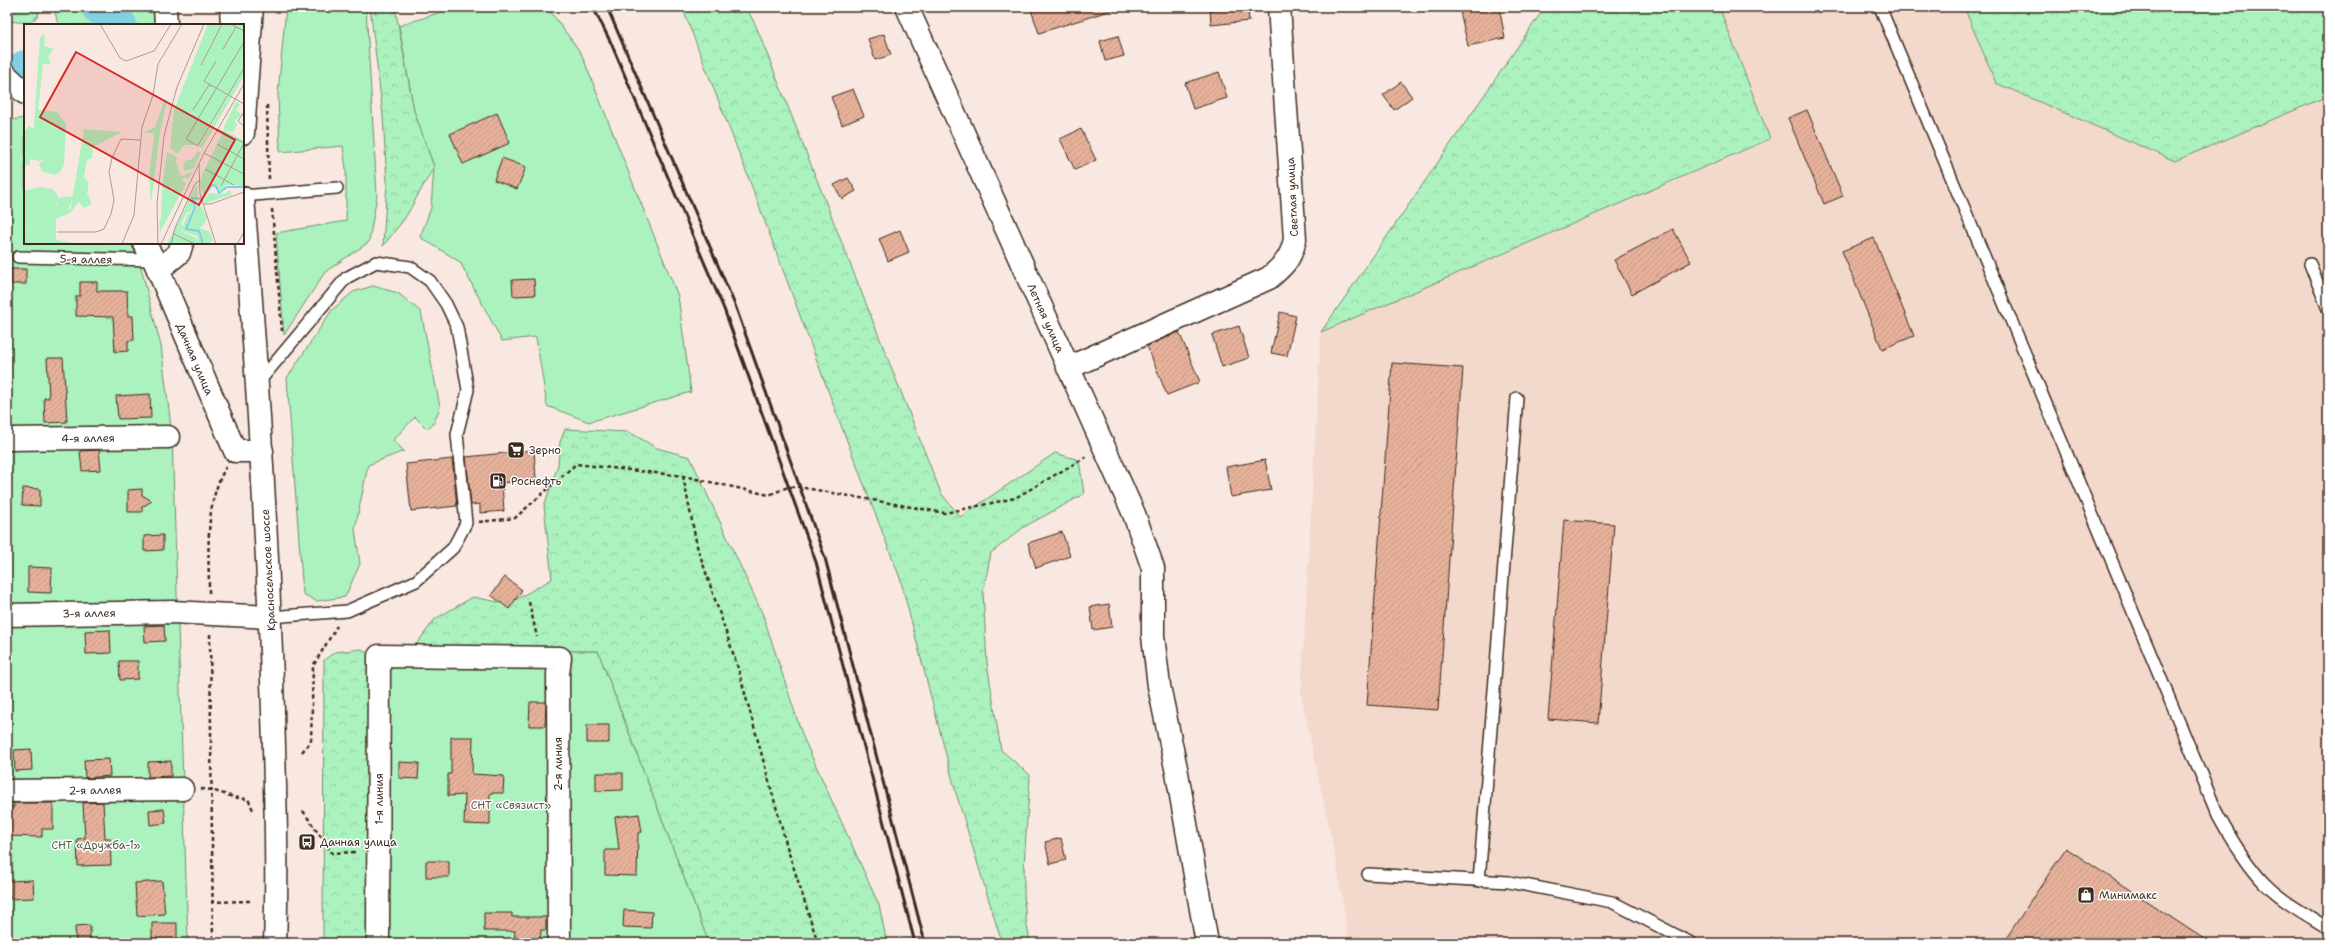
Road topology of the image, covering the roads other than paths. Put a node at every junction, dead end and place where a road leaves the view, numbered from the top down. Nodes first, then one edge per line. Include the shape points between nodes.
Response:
1 (165, 7) edge
2 (231, 7) edge
3 (252, 7) edge
4 (907, 7) edge
5 (1279, 7) edge
6 (1880, 7) edge
7 (166, 24) edge
8 (232, 24) edge
9 (7, 76) edge
10 (24, 92) edge
11 (244, 119) edge
12 (337, 188) dead end
13 (244, 197) edge
14 (244, 209) edge
15 (182, 244) edge
16 (18, 257) dead end
17 (152, 258) edge
18 (2310, 264) dead end
19 (2328, 309) edge
20 (1068, 368) junction
21 (258, 383) junction
22 (1517, 398) dead end
23 (168, 437) dead end
24 (7, 439) edge
25 (262, 451) junction
26 (7, 615) edge
27 (270, 617) junction
28 (551, 658) joint
29 (182, 790) dead end
30 (7, 791) edge
31 (1368, 874) dead end
32 (1479, 881) junction
33 (2328, 928) edge
34 (275, 943) edge
35 (378, 943) edge
36 (559, 943) edge
37 (1206, 943) edge
38 (1691, 943) edge

1 - 7 main road
2 - 8 main road
3 - 11 main road
4 - 20 main road, Летняя улица
5 - 20 main road, Светлая улица via 1295,239 1292,255 1269,278
6 - 33 lane via 2218,815 2236,846 2265,884 2295,908
9 - 10 main road
12 - 13 lane
14 - 21 main road, Красносельское шоссе
15 - 17 main road via 179,252
16 - 17 lane, 5-я аллея
17 - 25 main road, Дачная улица via 235,451
18 - 19 lane
20 - 37 main road, Летняя улица via 1134,514 1153,568 1153,636 1159,686 1177,773
21 - 25 main road, Красносельское шоссе
21 - 27 lane via 346,278 376,262 410,267 430,281 446,304 457,327 468,390 457,434 466,523 453,548 416,582 347,611
22 - 32 lane
23 - 24 main road, 4-я аллея
25 - 27 main road, Красносельское шоссе
26 - 27 main road, 3-я аллея via 172,612
27 - 34 main road, Красносельское шоссе via 276,846
28 - 35 main road, 1-я линия via 379,656
28 - 36 main road, 2-я линия via 558,674
29 - 30 main road, 2-я аллея
31 - 32 lane
32 - 38 lane via 1509,882 1612,902

